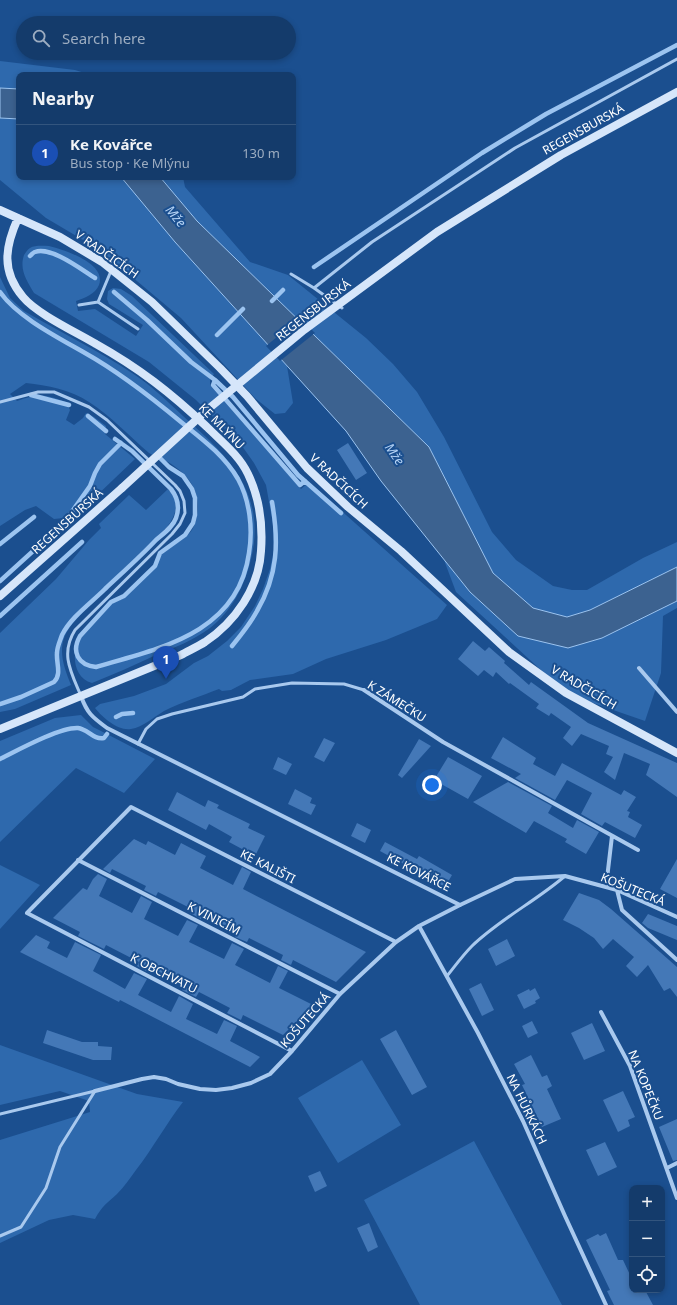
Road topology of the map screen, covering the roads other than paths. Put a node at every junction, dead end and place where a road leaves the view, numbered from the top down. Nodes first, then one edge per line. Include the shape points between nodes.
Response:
1 (677, 59) edge
2 (677, 92) edge
3 (0, 210) edge
4 (18, 218) junction
5 (111, 269) junction
6 (291, 274) dead end
7 (314, 288) junction
8 (98, 302) junction
9 (79, 305) dead end
10 (342, 308) dead end
11 (138, 329) dead end
12 (0, 402) edge
13 (0, 596) edge
14 (639, 668) dead end
15 (364, 690) joint
16 (81, 696) junction
17 (677, 712) edge
18 (0, 729) edge
19 (138, 744) junction
20 (677, 753) edge
21 (612, 836) junction
22 (638, 850) dead end
23 (78, 860) junction
24 (566, 876) junction
25 (606, 887) junction
26 (617, 890) junction
27 (460, 904) junction
28 (677, 917) edge
29 (419, 926) junction
30 (396, 942) junction
31 (677, 960) edge
32 (447, 976) junction
33 (340, 994) junction
34 (601, 1012) dead end
35 (292, 1051) junction
36 (96, 1091) junction
37 (0, 1114) edge
38 (677, 1163) edge
39 (667, 1168) junction
40 (677, 1198) edge
41 (0, 1236) edge
42 (606, 1305) edge

1 - 7 lane via 515,148 372,242
2 - 13 street, REGENSBURSKÁ, bridge via 561,155 437,232 304,330 207,410
3 - 4 street, V RADČICÍCH
4 - 5 street, V RADČICÍCH via 60,237
4 - 16 street, KE MLÝNU via 8,241 8,259 11,278 23,298 36,309 134,366 186,407 223,441 238,459 248,474 262,516 261,558 250,593 228,623 204,643 180,655
5 - 8 lane
5 - 20 street, V RADČICÍCH via 152,302 220,368 247,396 306,468 401,551 509,652 566,693
6 - 7 lane
7 - 10 lane
8 - 9 lane
8 - 11 lane
12 - 16 lane via 38,392 54,392 89,407 107,420 175,485 184,501 184,513 180,524 172,534 75,630 70,638 68,662
14 - 17 street
15 - 19 lane, K ZÁMEČKU via 344,684 292,683 255,689 243,697 157,719 146,729
15 - 21 street, K ZÁMEČKU via 443,742
16 - 18 street, KE MLÝNU
16 - 19 street, KE KOVÁŘCE via 93,718
19 - 27 street, KE KOVÁŘCE
21 - 22 street, K ZÁMEČKU
21 - 25 street
23 - 30 street, KE KALIŠTI via 131,807
23 - 33 street, K VINICÍM
23 - 35 street, K OBCHVATU via 27,913
24 - 25 street, KOŠUTECKÁ
24 - 27 street, KOŠUTECKÁ via 515,879
24 - 32 lane via 472,946
25 - 26 street, KOŠUTECKÁ
26 - 28 street, KOŠUTECKÁ
26 - 31 street via 622,910
27 - 29 street, KOŠUTECKÁ
29 - 30 street, KOŠUTECKÁ
29 - 32 street, NA HŮRKÁCH
30 - 33 street, KOŠUTECKÁ
32 - 42 street, NA HŮRKÁCH via 523,1121
33 - 35 street, KOŠUTECKÁ
34 - 39 street, NA KOPEČKU via 630,1066
35 - 36 street, KOŠUTECKÁ via 270,1074 232,1088 200,1089 154,1078
36 - 37 lane
36 - 41 lane via 60,1148 46,1188 21,1228
38 - 39 street
39 - 40 street, NA KOPEČKU

